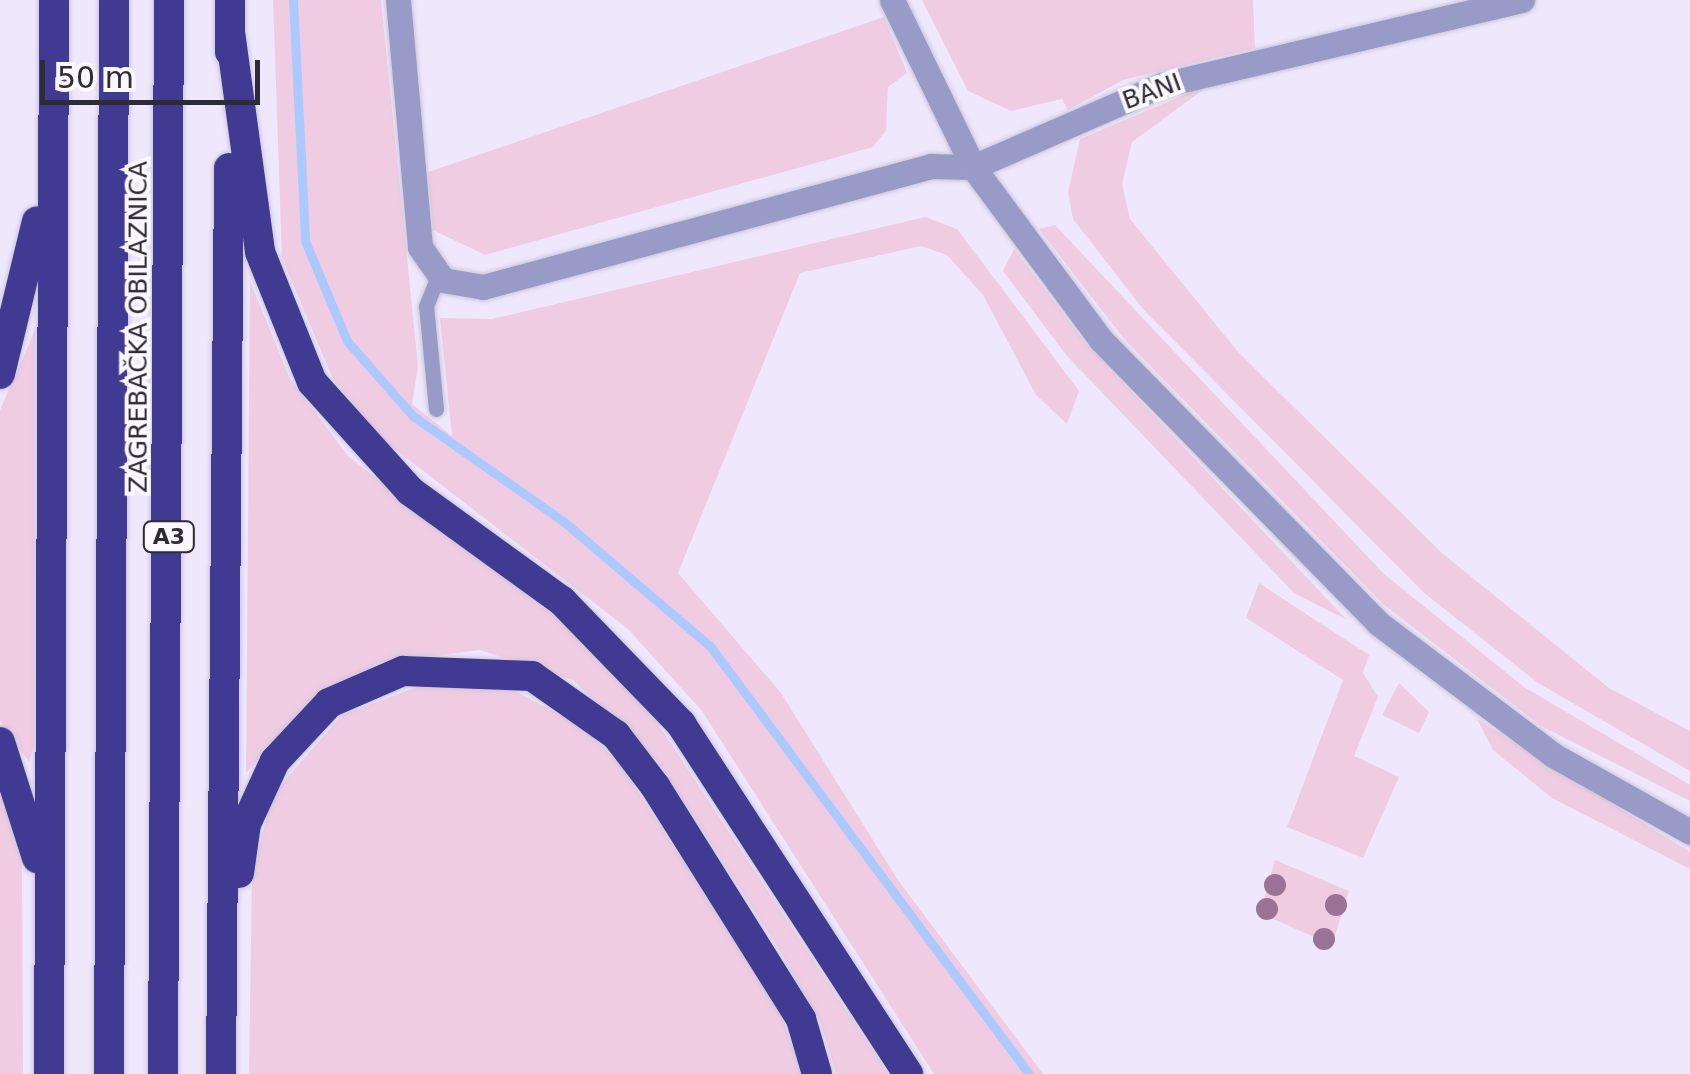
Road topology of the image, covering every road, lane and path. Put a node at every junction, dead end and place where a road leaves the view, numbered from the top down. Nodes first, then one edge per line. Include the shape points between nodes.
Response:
1 (51, 0) edge
2 (114, 0) edge
3 (169, 0) edge
4 (230, 0) edge
5 (398, 0) edge
6 (892, 0) edge
7 (1522, 0) edge
8 (230, 32) junction
9 (973, 167) junction
10 (438, 276) junction
11 (0, 374) edge
12 (436, 409) dead end
13 (0, 742) edge
14 (1690, 832) edge
15 (51, 934) junction
16 (222, 1033) junction
17 (49, 1074) edge
18 (108, 1074) edge
19 (163, 1074) edge
20 (221, 1074) edge
21 (817, 1074) edge
22 (908, 1074) edge

1 - 11 highway via 36,33 31,270
1 - 15 highway
2 - 18 highway, ZAGREBAČKA OBILAZNICA / A3
3 - 19 highway, ZAGREBAČKA OBILAZNICA / A3
4 - 8 highway
5 - 10 street via 420,248
6 - 9 street
7 - 9 street, BANI via 1162,85
8 - 16 highway
8 - 22 highway via 260,252 312,382 410,491 562,602 681,724
9 - 10 street via 931,166 483,287
9 - 14 street via 1101,340 1378,623 1540,746
10 - 12 lane via 426,306
13 - 15 highway via 27,807
15 - 17 highway
16 - 20 highway
16 - 21 highway via 235,999 246,824 275,761 329,702 363,684 402,671 487,667 532,676 616,735 801,1019

